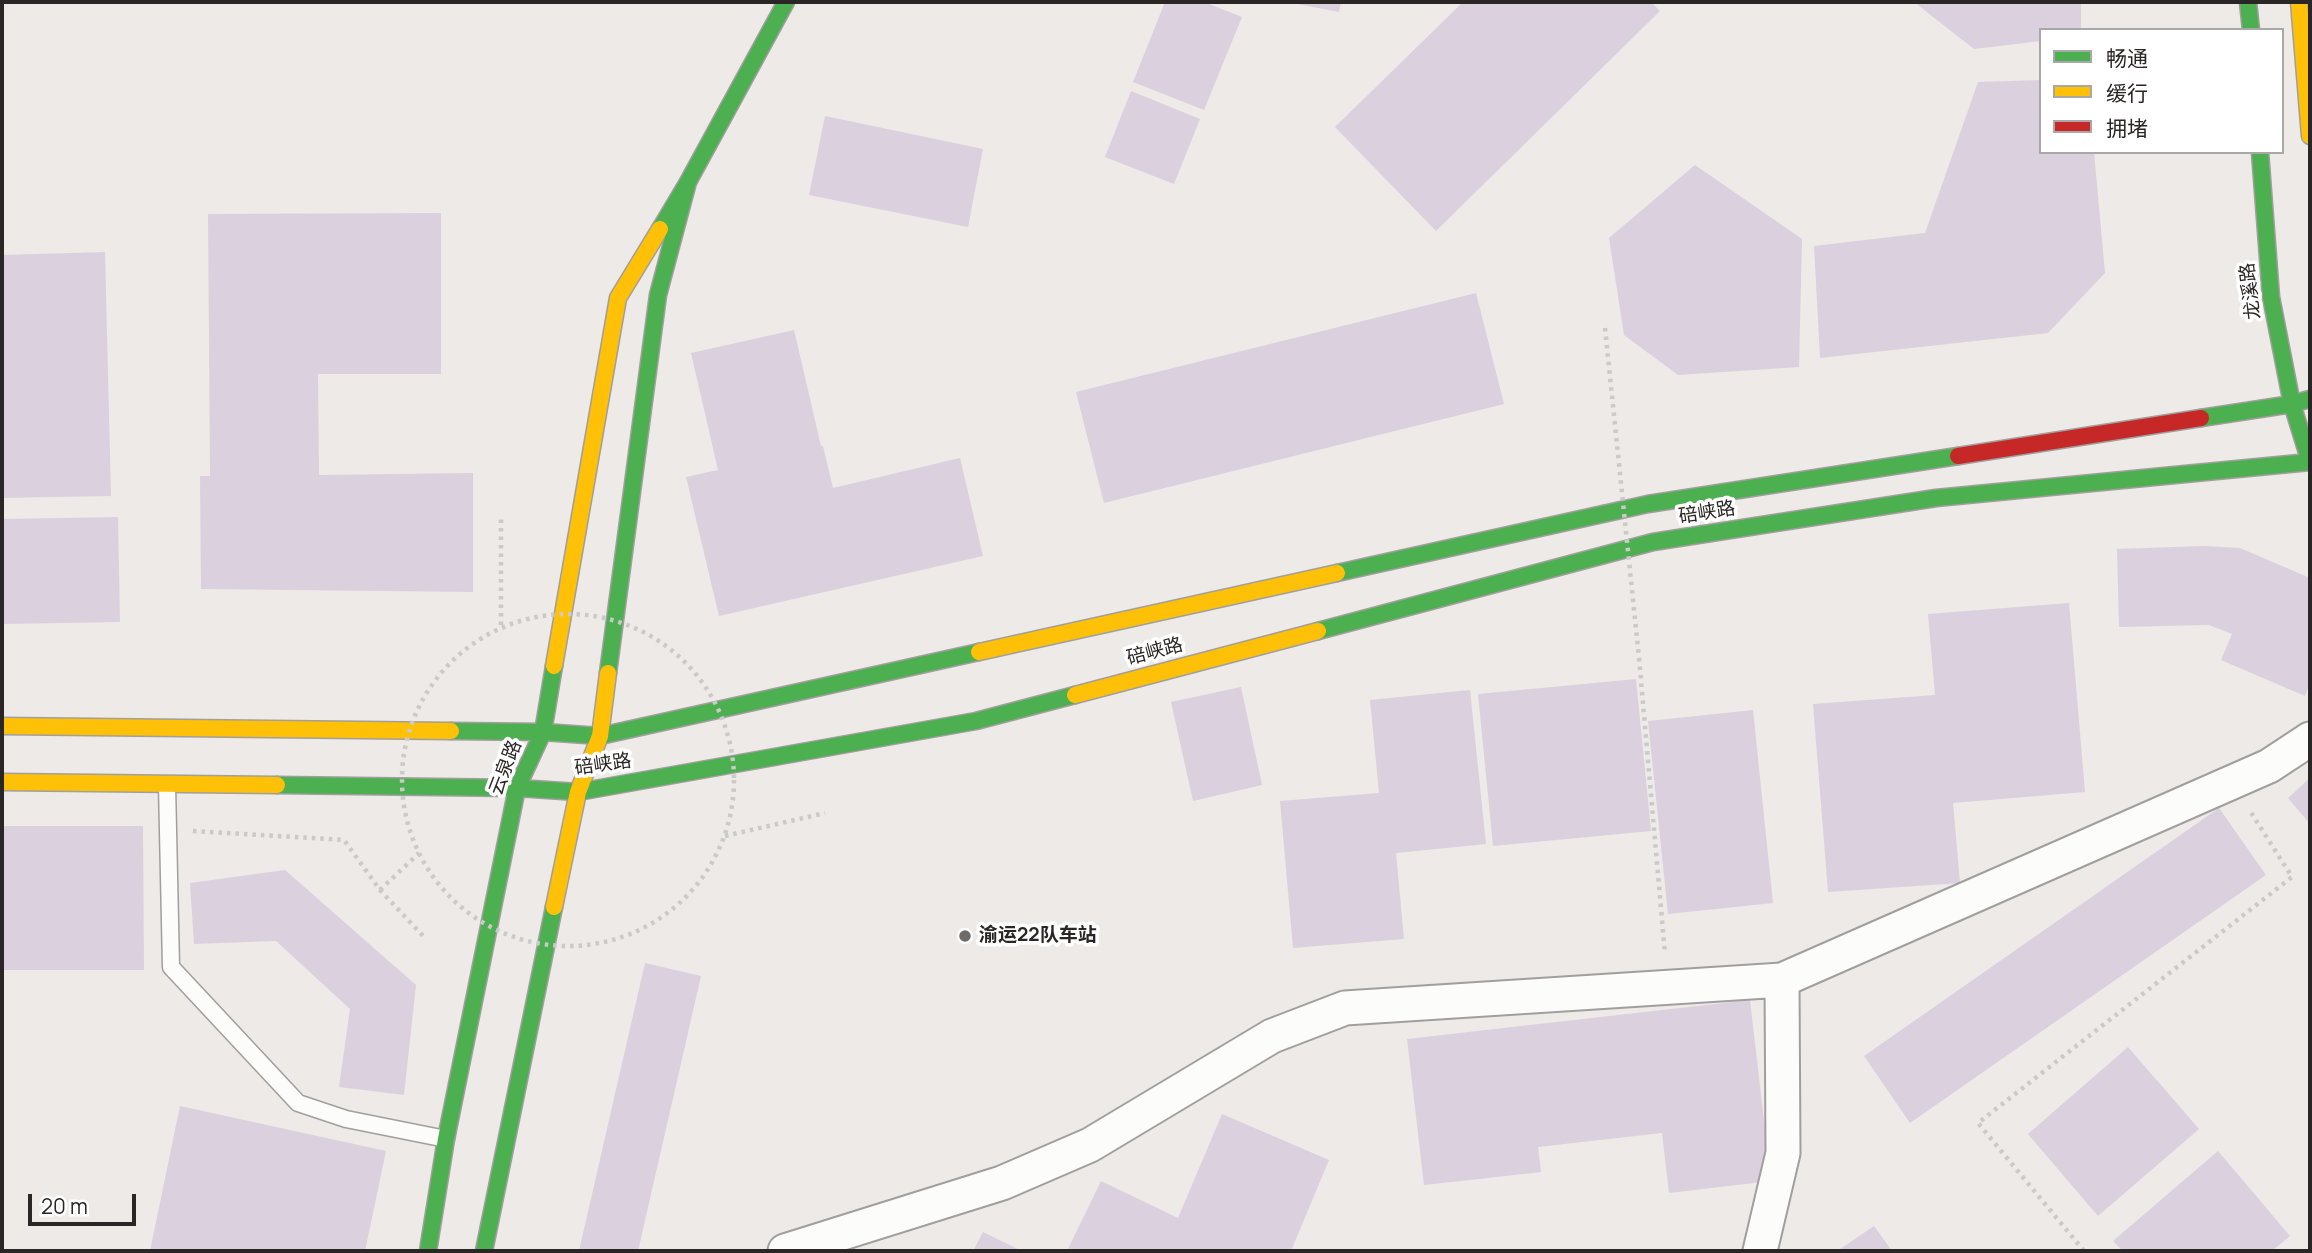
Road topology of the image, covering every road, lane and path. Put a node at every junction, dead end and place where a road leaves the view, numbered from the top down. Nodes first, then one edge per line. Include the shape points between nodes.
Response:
1 (786, 2) edge
2 (2248, 2) edge
3 (2299, 2) edge
4 (2250, 28) edge
5 (2310, 136) edge
6 (2260, 154) edge
7 (688, 182) junction
8 (1605, 328) dead end
9 (2310, 399) edge
10 (2292, 404) junction
11 (2310, 462) edge
12 (501, 515) dead end
13 (501, 625) junction
14 (2, 726) edge
15 (543, 732) junction
16 (600, 736) junction
17 (2310, 739) edge
18 (2, 782) edge
19 (2232, 782) junction
20 (167, 785) junction
21 (517, 789) junction
22 (578, 792) junction
23 (825, 813) dead end
24 (168, 830) junction
25 (725, 836) junction
26 (419, 853) junction
27 (380, 890) junction
28 (425, 938) dead end
29 (1782, 980) junction
30 (1667, 988) junction
31 (446, 1139) junction
32 (428, 1251) edge
33 (484, 1251) edge
34 (785, 1251) edge
35 (1760, 1251) edge
36 (2084, 1251) edge

1 - 7 main road
2 - 4 main road
3 - 5 main road
6 - 10 main road, 龙溪路 via 2271,297
7 - 15 main road, 云泉路 via 618,298
7 - 16 main road via 658,295
8 - 30 path, bridge
9 - 10 main road, 碚峡路
10 - 11 main road, 龙溪路
10 - 16 main road, 碚峡路 via 1648,504
11 - 22 main road, 碚峡路 via 1936,498 1653,542 975,721
12 - 13 path
13 - 25 path, bridge via 556,612 613,618 661,641 699,677 725,722 736,774
13 - 26 path, bridge via 453,657 418,703 401,758 404,815
14 - 15 main road, 碚峡路
15 - 16 main road, 碚峡路
15 - 21 main road, 云泉路
16 - 22 main road
17 - 19 street via 2269,766
18 - 20 main road, 碚峡路
19 - 29 street
19 - 36 path via 2292,877 1978,1123
20 - 21 main road, 碚峡路
20 - 24 lane
21 - 22 main road, 碚峡路
21 - 31 main road, 云泉路
22 - 33 main road
23 - 25 path
24 - 27 path via 344,840
24 - 31 lane via 171,967 298,1103 346,1119
25 - 26 path, bridge via 707,874 672,913 626,938 570,948 513,939 463,911 425,868
26 - 27 path
27 - 28 path
29 - 30 street
29 - 35 street via 1783,1153
30 - 34 street via 1345,1008 1272,1035 1090,1145 1014,1178
31 - 32 main road, 云泉路

